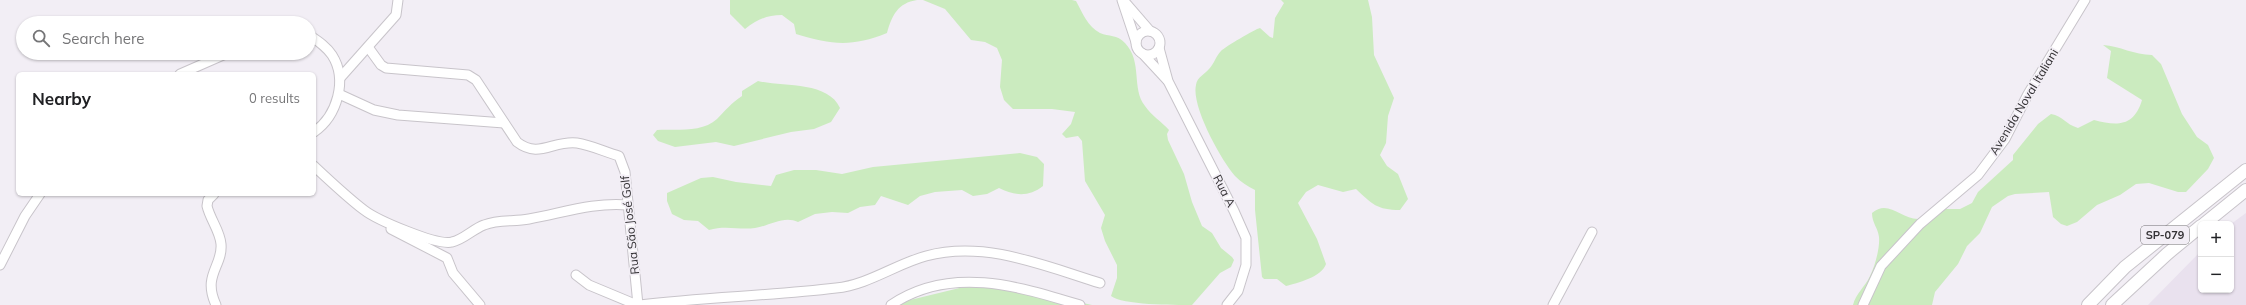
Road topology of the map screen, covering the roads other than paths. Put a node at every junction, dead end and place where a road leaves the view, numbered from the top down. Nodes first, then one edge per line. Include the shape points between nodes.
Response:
1 (398, 0) edge
2 (1123, 0) edge
3 (2085, 0) edge
4 (1150, 31) junction
5 (316, 40) edge
6 (1136, 42) junction
7 (368, 47) junction
8 (1159, 48) junction
9 (1141, 53) junction
10 (212, 60) edge
11 (185, 72) edge
12 (340, 78) junction
13 (1168, 81) junction
14 (339, 94) junction
15 (506, 125) junction
16 (316, 130) edge
17 (316, 168) edge
18 (2246, 170) edge
19 (2246, 190) edge
20 (39, 196) edge
21 (212, 196) edge
22 (628, 205) junction
23 (374, 217) junction
24 (2208, 221) edge
25 (2198, 229) edge
26 (1592, 232) dead end
27 (452, 242) junction
28 (447, 258) junction
29 (0, 265) edge
30 (576, 275) dead end
31 (1100, 283) dead end
32 (2116, 302) edge
33 (216, 305) edge
34 (480, 305) edge
35 (638, 305) edge
36 (891, 305) edge
37 (1080, 305) edge
38 (1227, 305) edge
39 (1553, 305) edge
40 (1862, 305) edge
41 (2088, 305) edge

1 - 7 street via 396,16
2 - 4 street, Rua A
2 - 6 street, Rua A
3 - 40 street, Avenida Noval Italiani via 2028,94 2005,139 1978,175 1920,224 1881,266
4 - 6 street via 1139,35
4 - 8 street, Rua A via 1157,36
5 - 12 street via 332,55
6 - 9 street, Rua A
7 - 12 street
7 - 15 street via 386,68 468,75 476,80
8 - 9 street via 1153,54
8 - 13 street, Rua A
9 - 13 street, Rua A
10 - 11 street
12 - 14 street
13 - 38 street, Rua A via 1246,238 1244,271 1238,292
14 - 15 street via 374,110 398,115
14 - 16 street via 327,119
15 - 22 street, Rua São José Golf via 526,149 535,150 563,143 578,143 619,156 625,172
17 - 23 street
18 - 41 main road, SP-079 via 2124,267
19 - 24 main road, SP-079
20 - 29 street
21 - 33 street via 206,206 221,245 212,274 211,287
22 - 27 street via 600,204 527,220 499,221 484,225
22 - 35 street, Rua São José Golf
23 - 27 street via 426,239
23 - 28 street via 384,225
25 - 32 main road, SP-079
26 - 39 street
27 - 28 street
28 - 34 street via 453,273
30 - 35 street via 589,285
31 - 35 street via 1004,254 957,251 922,257 855,284 837,288 696,298
36 - 37 street via 901,298 931,287 968,282 1022,288

